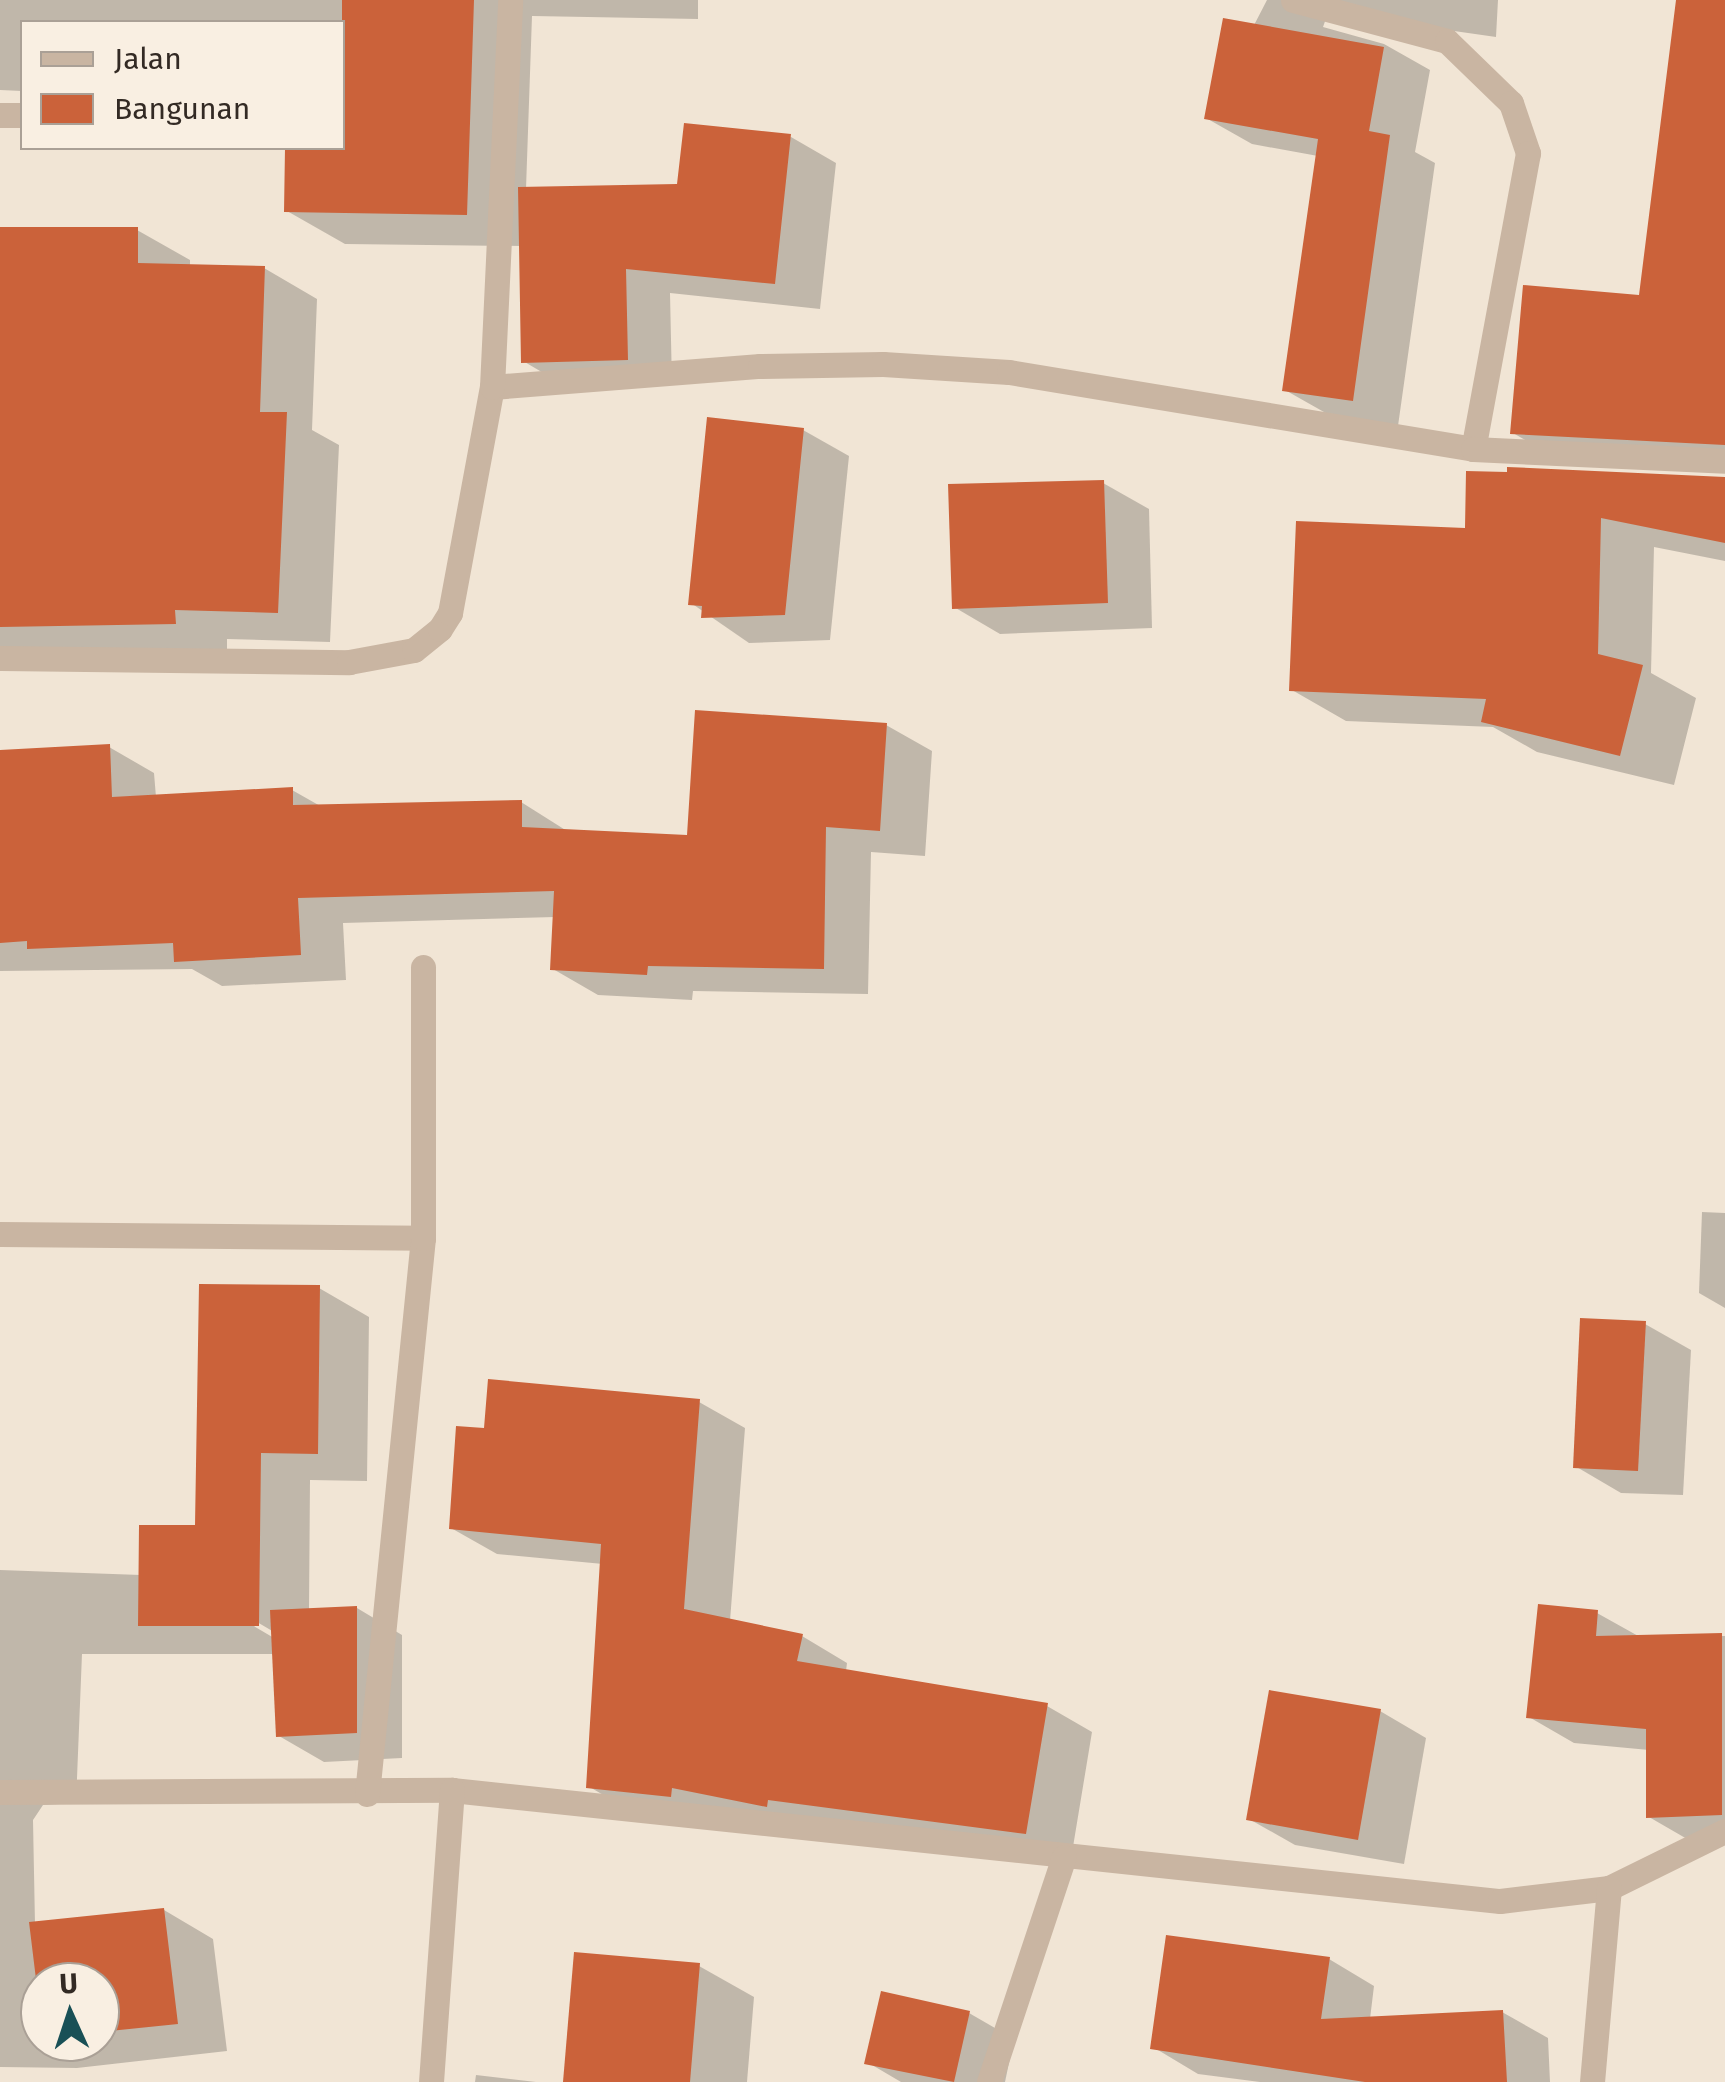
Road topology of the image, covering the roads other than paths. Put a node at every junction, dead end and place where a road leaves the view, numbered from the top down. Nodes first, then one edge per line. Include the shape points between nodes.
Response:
1 (510, 0) edge
2 (1293, 0) edge
3 (492, 388) junction
4 (1473, 449) junction
5 (1725, 461) edge
6 (0, 658) edge
7 (423, 966) dead end
8 (0, 1234) edge
9 (423, 1238) junction
10 (452, 1790) junction
11 (0, 1792) edge
12 (367, 1794) junction
13 (1725, 1831) edge
14 (1064, 1857) junction
15 (1609, 1888) junction
16 (432, 2082) edge
17 (989, 2082) edge
18 (1592, 2082) edge

1 - 3 street
2 - 4 street via 1448,41 1511,103 1528,153
3 - 4 street via 760,366 991,371
3 - 6 street via 450,613 414,650 349,662
4 - 5 street
7 - 9 street
8 - 9 street
9 - 12 street
10 - 12 street
10 - 14 street
10 - 16 street
11 - 12 street
13 - 15 street
14 - 15 street via 1500,1900
14 - 17 street
15 - 18 street

